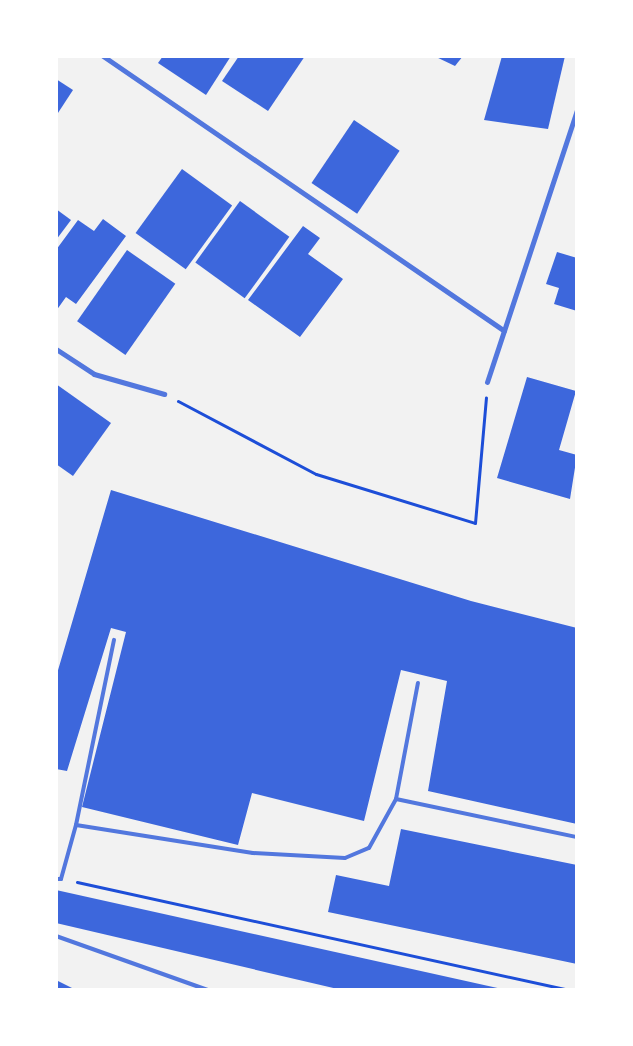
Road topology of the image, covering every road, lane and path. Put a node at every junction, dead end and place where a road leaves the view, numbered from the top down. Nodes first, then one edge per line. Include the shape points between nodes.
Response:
1 (103, 56) edge
2 (577, 110) edge
3 (504, 330) junction
4 (56, 348) edge
5 (487, 382) joint
6 (164, 394) joint
7 (114, 640) dead end
8 (418, 683) dead end
9 (396, 799) junction
10 (76, 825) junction
11 (577, 837) edge
12 (59, 879) edge
13 (56, 936) edge
14 (208, 990) edge
15 (569, 990) edge

1 - 3 street
2 - 3 street
3 - 5 street
4 - 6 street via 94,374
5 - 6 path via 475,523 316,474
7 - 10 lane
8 - 9 lane
9 - 10 lane via 369,848 345,858 253,854
9 - 11 lane
10 - 12 lane
12 - 15 path
13 - 14 lane

